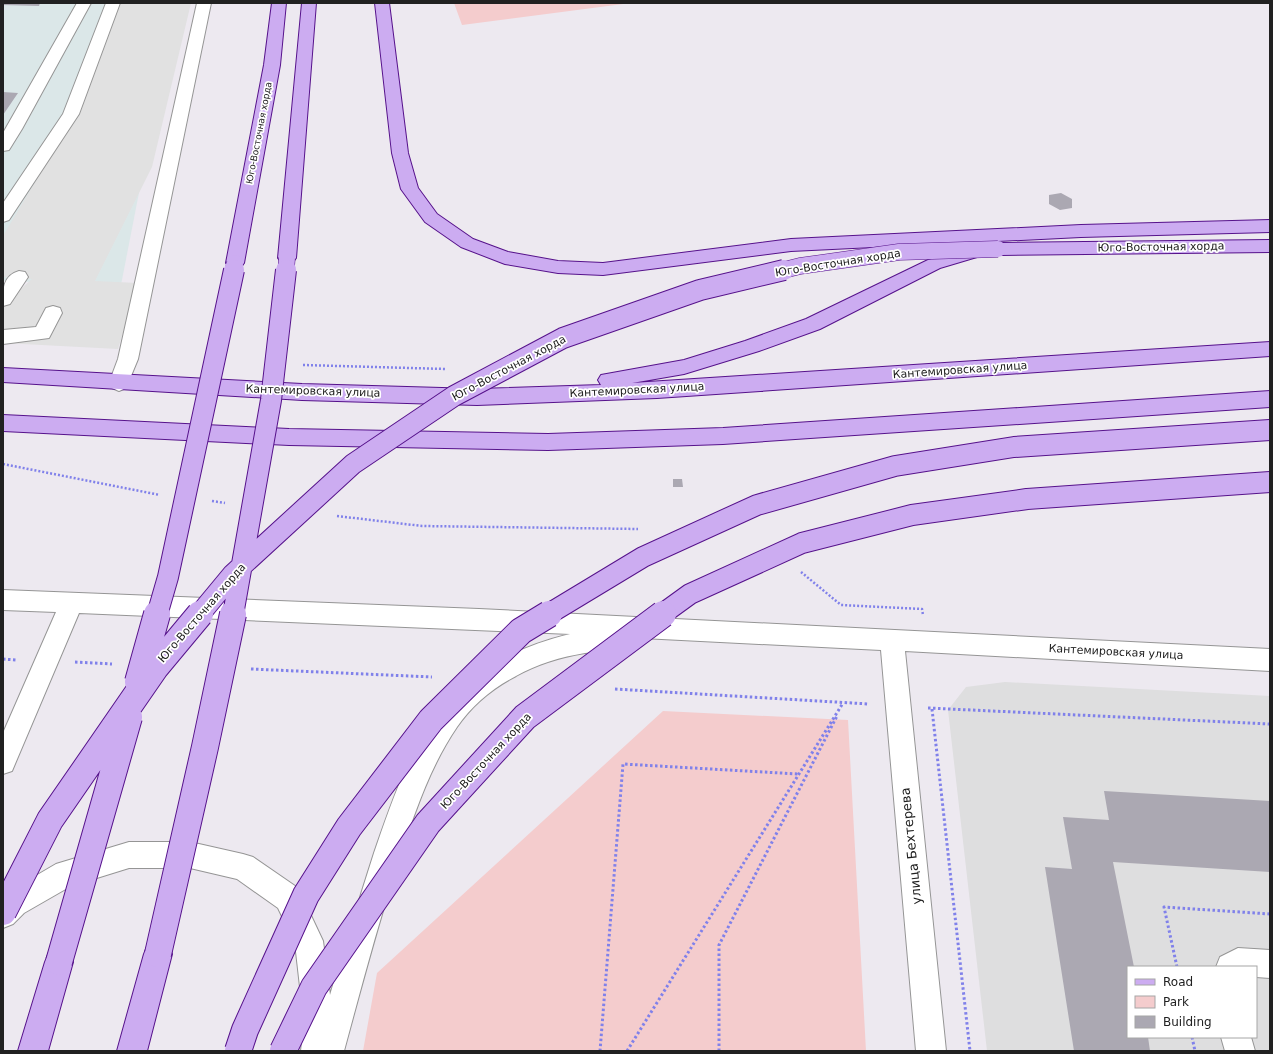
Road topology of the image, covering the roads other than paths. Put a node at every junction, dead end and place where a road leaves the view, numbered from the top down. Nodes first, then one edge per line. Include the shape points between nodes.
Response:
1 (84, 3) edge
2 (113, 3) edge
3 (204, 3) edge
4 (279, 3) edge
5 (309, 3) edge
6 (382, 3) edge
7 (3, 146) edge
8 (3, 216) edge
9 (1270, 226) edge
10 (1081, 231) junction
11 (1270, 246) edge
12 (19, 277) dead end
13 (3, 299) edge
14 (53, 313) dead end
15 (3, 337) edge
16 (1270, 349) edge
17 (3, 376) edge
18 (119, 382) junction
19 (477, 397) junction
20 (1270, 399) edge
21 (3, 423) edge
22 (1270, 430) edge
23 (1270, 482) edge
24 (3, 600) edge
25 (72, 602) junction
26 (691, 630) junction
27 (892, 640) junction
28 (1270, 660) edge
29 (3, 762) edge
30 (3, 913) edge
31 (1270, 964) edge
32 (1232, 966) edge
33 (1236, 1038) edge
34 (33, 1051) edge
35 (132, 1051) edge
36 (238, 1051) edge
37 (283, 1051) edge
38 (316, 1051) edge
39 (329, 1051) edge
40 (931, 1051) edge
41 (1240, 1051) edge

1 - 7 street
2 - 8 street via 71,114
3 - 18 street via 128,360
4 - 34 main road, Юго-Восточная хорда, bridge via 272,65 235,263 168,577
5 - 35 main road, bridge via 272,398 241,578 203,762 158,954
6 - 10 main road via 400,153 410,190 431,218 467,243 505,258 558,267 603,269 791,245
9 - 10 main road
10 - 19 main road via 991,247 934,264 813,324 684,367 610,380
11 - 30 main road, Юго-Восточная хорда, bridge via 899,252 800,266 700,290 563,338 454,396 353,464 233,574 155,668 50,820
12 - 13 street
14 - 15 street via 42,333
16 - 19 main road, Кантемировская улица via 657,390
17 - 18 main road, Кантемировская улица
18 - 19 main road, Кантемировская улица via 302,392
20 - 21 main road via 723,436 548,442 289,437
22 - 36 main road, bridge via 1014,447 895,466 757,505 643,557 520,631 431,720 349,827 306,895
23 - 37 main road, Юго-Восточная хорда, bridge via 1027,498 912,515 802,543 690,594 525,716 428,823 314,988
24 - 25 street, Кантемировская улица
25 - 26 street, Кантемировская улица
25 - 29 street
26 - 27 street, Кантемировская улица
26 - 39 street via 571,645 531,657 486,681 459,704 430,746 403,806 364,926
27 - 28 street, Кантемировская улица
27 - 40 street, улица Бехтерева
30 - 38 street via 14,903 66,874 129,855 190,855 243,867 288,898 310,941 319,1022
31 - 32 street via 1238,962
33 - 41 street

